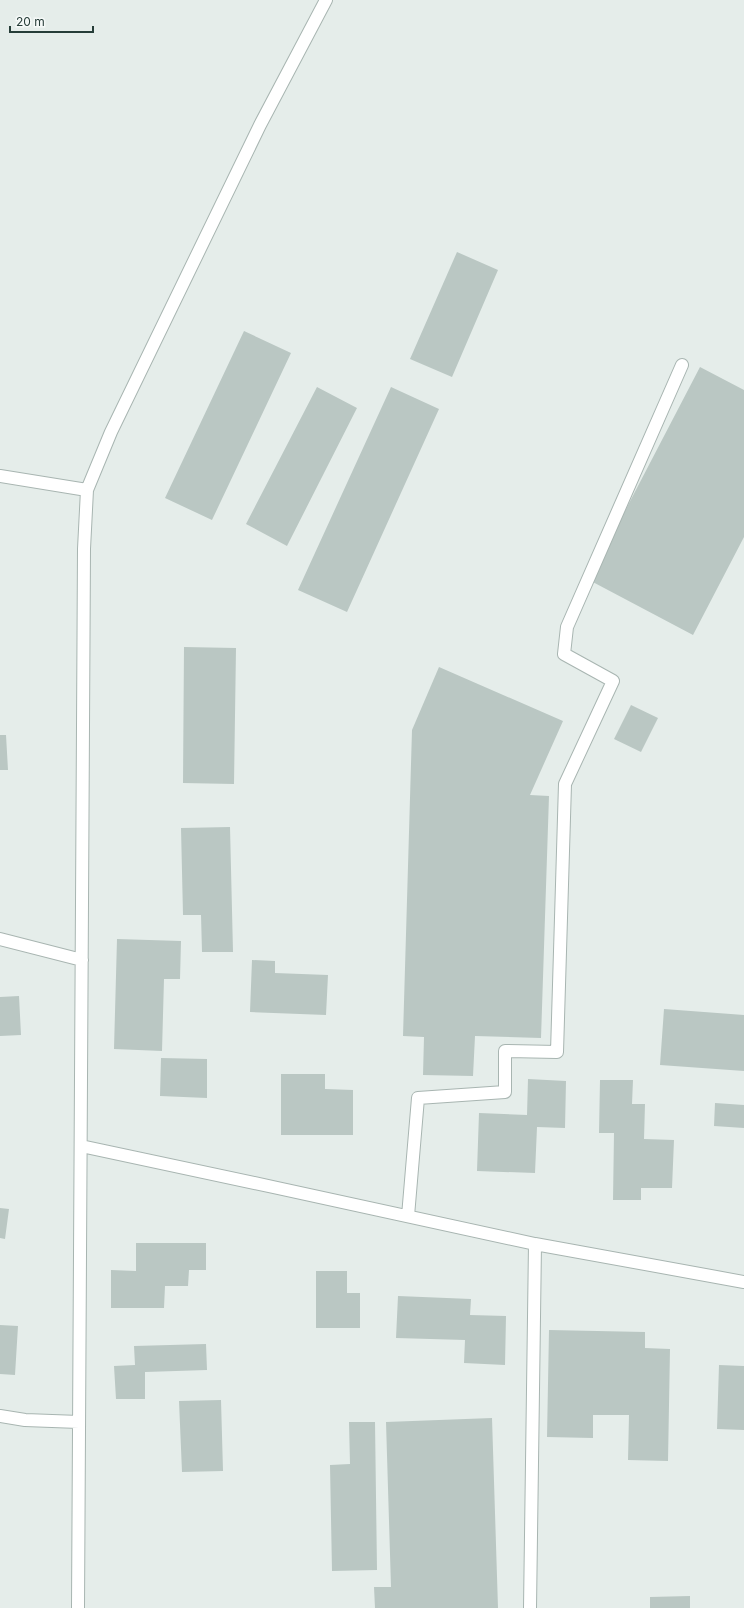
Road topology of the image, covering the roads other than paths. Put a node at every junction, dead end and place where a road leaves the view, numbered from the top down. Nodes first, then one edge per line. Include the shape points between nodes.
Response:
1 (326, 0) edge
2 (682, 365) dead end
3 (0, 476) edge
4 (87, 490) junction
5 (0, 939) edge
6 (82, 960) junction
7 (81, 1146) junction
8 (408, 1216) junction
9 (534, 1244) junction
10 (744, 1282) edge
11 (0, 1416) edge
12 (79, 1422) junction
13 (78, 1608) edge
14 (530, 1608) edge

1 - 4 street via 260,125 114,425
2 - 8 street via 567,627 564,654 613,681 565,784 557,1052 505,1051 505,1092 418,1098
3 - 4 street
4 - 6 street via 84,557
5 - 6 street
6 - 7 street
7 - 8 street
7 - 12 street
8 - 9 street
9 - 10 street
9 - 14 street
11 - 12 street via 25,1420
12 - 13 street

